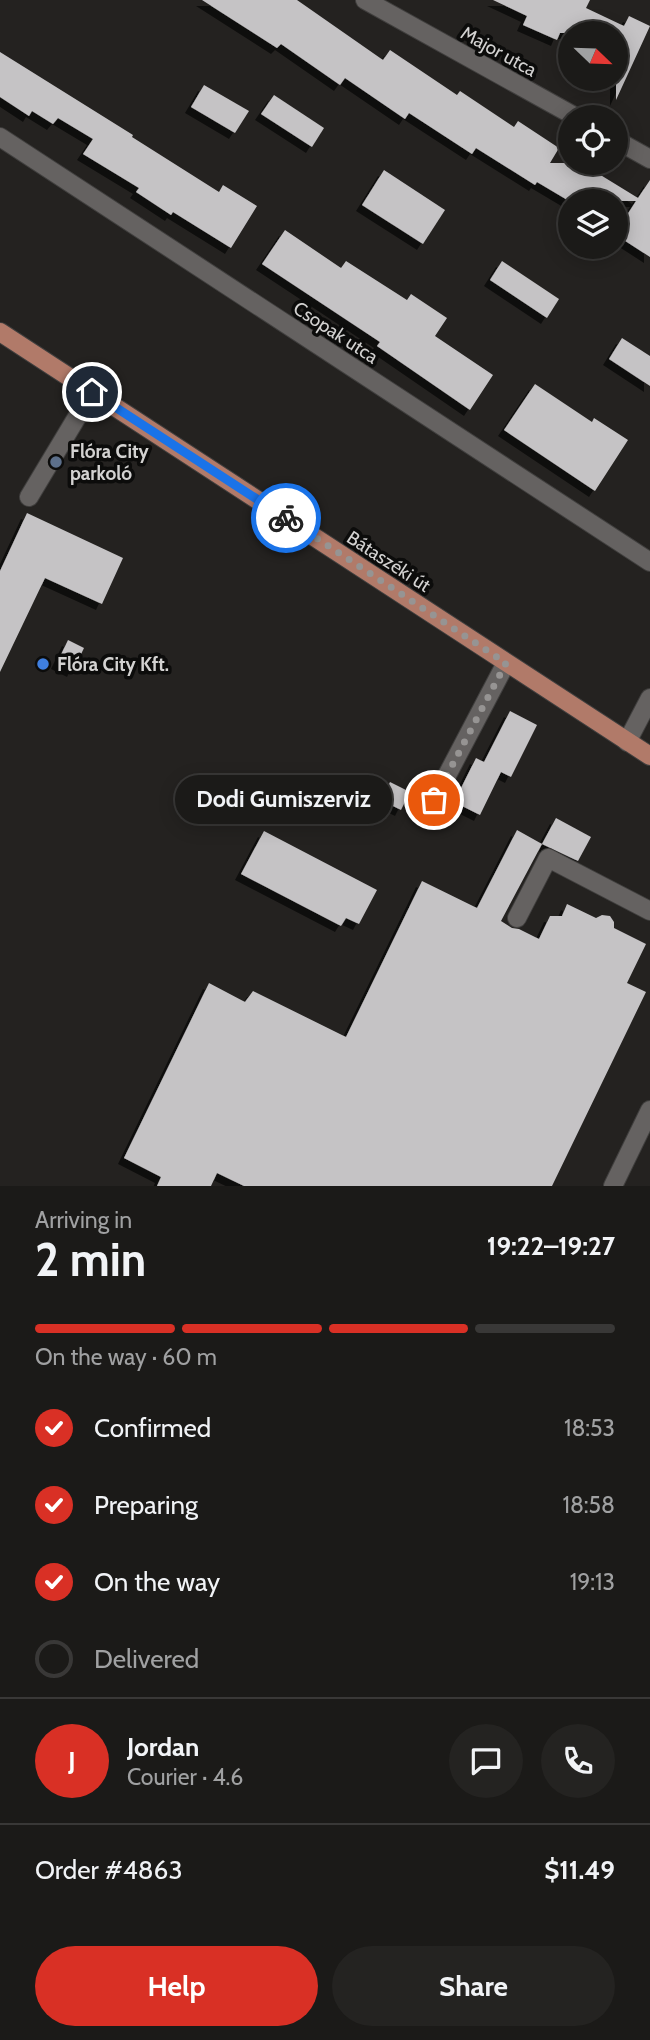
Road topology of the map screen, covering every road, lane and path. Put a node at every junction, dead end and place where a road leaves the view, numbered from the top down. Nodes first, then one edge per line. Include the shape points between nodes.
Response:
1 (365, 0) edge
2 (558, 107) edge
3 (0, 137) edge
4 (628, 147) edge
5 (650, 159) edge
6 (0, 332) edge
7 (92, 392) junction
8 (29, 496) dead end
9 (650, 562) edge
10 (506, 663) junction
11 (650, 698) edge
12 (627, 742) junction
13 (650, 756) edge
14 (434, 800) dead end
15 (650, 911) edge
16 (517, 918) dead end
17 (650, 1110) edge
18 (613, 1186) edge

1 - 2 street, Major utca
3 - 9 street, Csopak utca
4 - 5 street
6 - 7 main road, Bátaszéki út
7 - 8 street
7 - 10 main road, Bátaszéki út
10 - 12 main road, Bátaszéki út
10 - 14 street
11 - 12 street
12 - 13 main road, Bátaszéki út
15 - 16 street via 548,858
17 - 18 street

